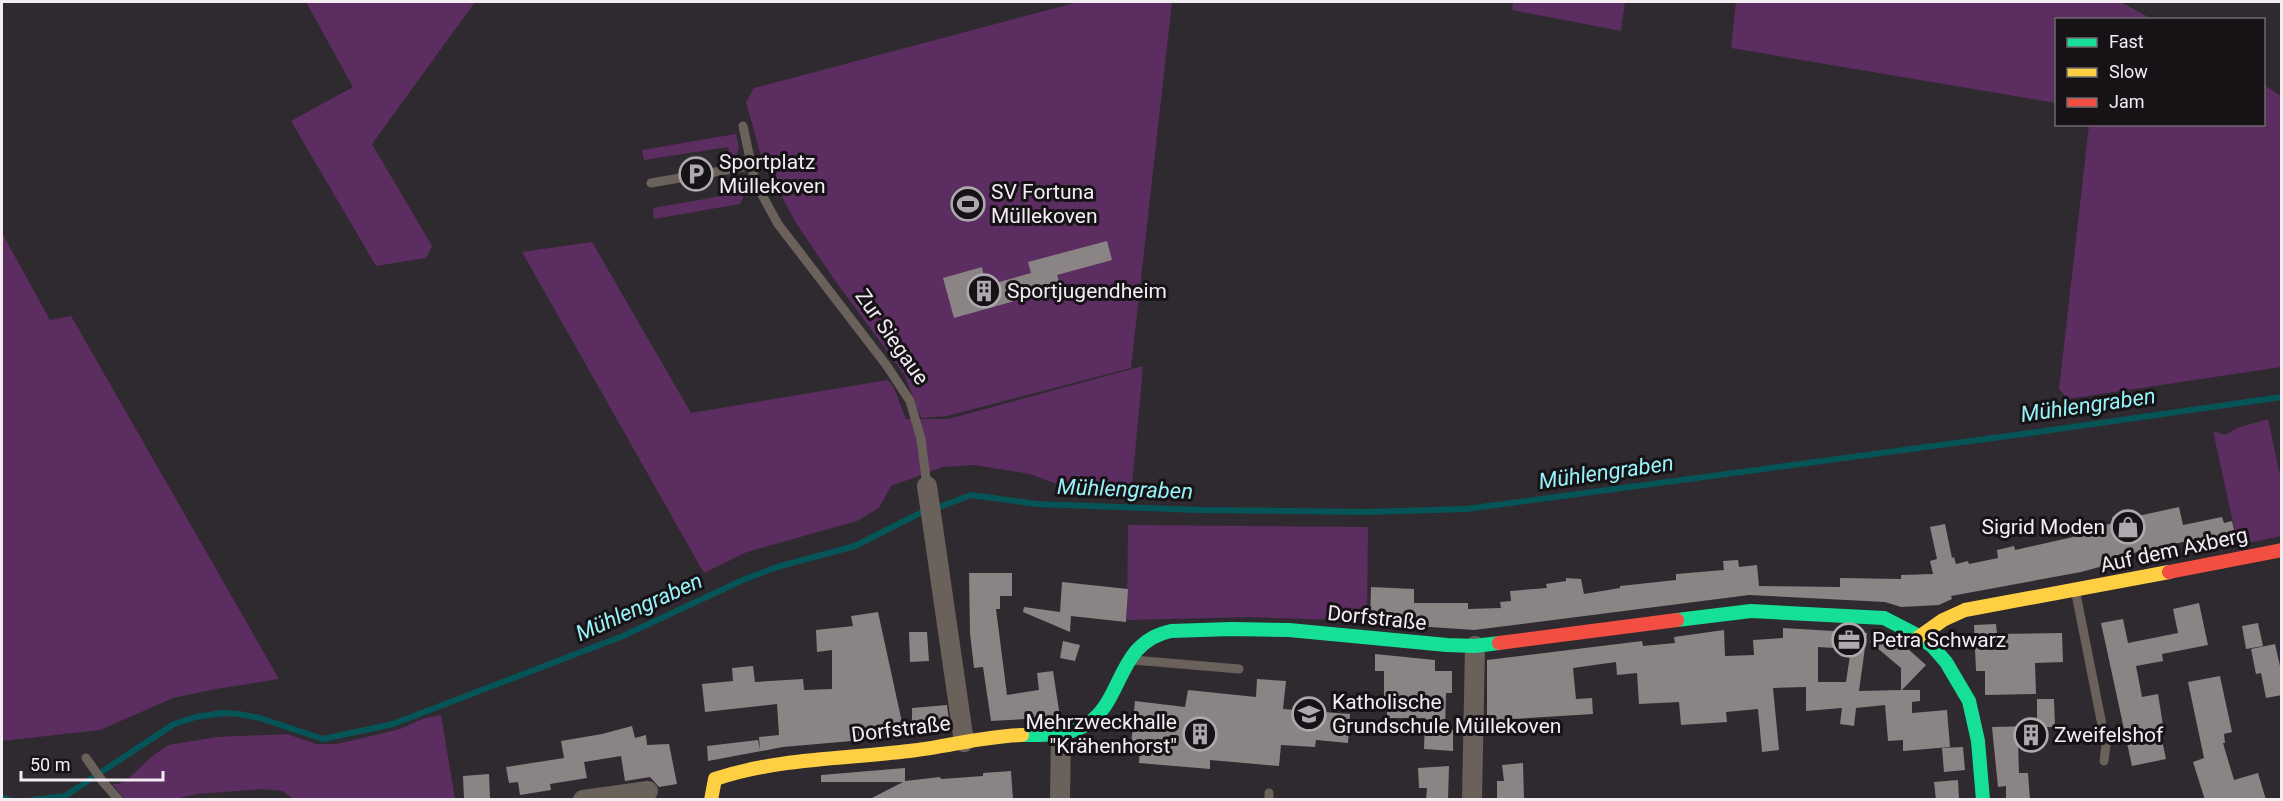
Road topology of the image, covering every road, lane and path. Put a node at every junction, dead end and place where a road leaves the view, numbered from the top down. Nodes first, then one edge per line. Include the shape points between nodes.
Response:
1 (743, 126) dead end
2 (750, 166) junction
3 (651, 183) dead end
4 (927, 486) joint
5 (2282, 550) edge
6 (2076, 591) junction
7 (1919, 637) junction
8 (1475, 646) junction
9 (1127, 660) junction
10 (1239, 669) dead end
11 (1061, 733) junction
12 (964, 742) junction
13 (86, 758) dead end
14 (2104, 761) dead end
15 (648, 791) dead end
16 (119, 800) edge
17 (583, 800) edge
18 (711, 800) edge
19 (1060, 800) edge
20 (1472, 800) edge
21 (1983, 800) edge

1 - 2 lane, Zur Siegaue
2 - 3 lane
2 - 4 lane, Zur Siegaue via 778,224 887,366 909,401 921,439
4 - 12 street, Zur Siegaue
5 - 6 street, Auf dem Axberg
6 - 7 street, Auf dem Axberg via 1965,610
6 - 14 lane, Auf dem Axberg via 2106,745
7 - 8 street, Dorfstraße via 1884,618 1751,611
7 - 21 street, Dorfstraße via 1943,659 1975,718
8 - 9 street, Dorfstraße via 1252,627 1191,629 1157,634
8 - 20 street
9 - 10 lane
9 - 11 street, Dorfstraße via 1106,706 1086,724
11 - 12 street, Dorfstraße via 984,737
11 - 19 street
12 - 18 street, Dorfstraße via 736,771 715,779
13 - 16 lane
15 - 17 street

